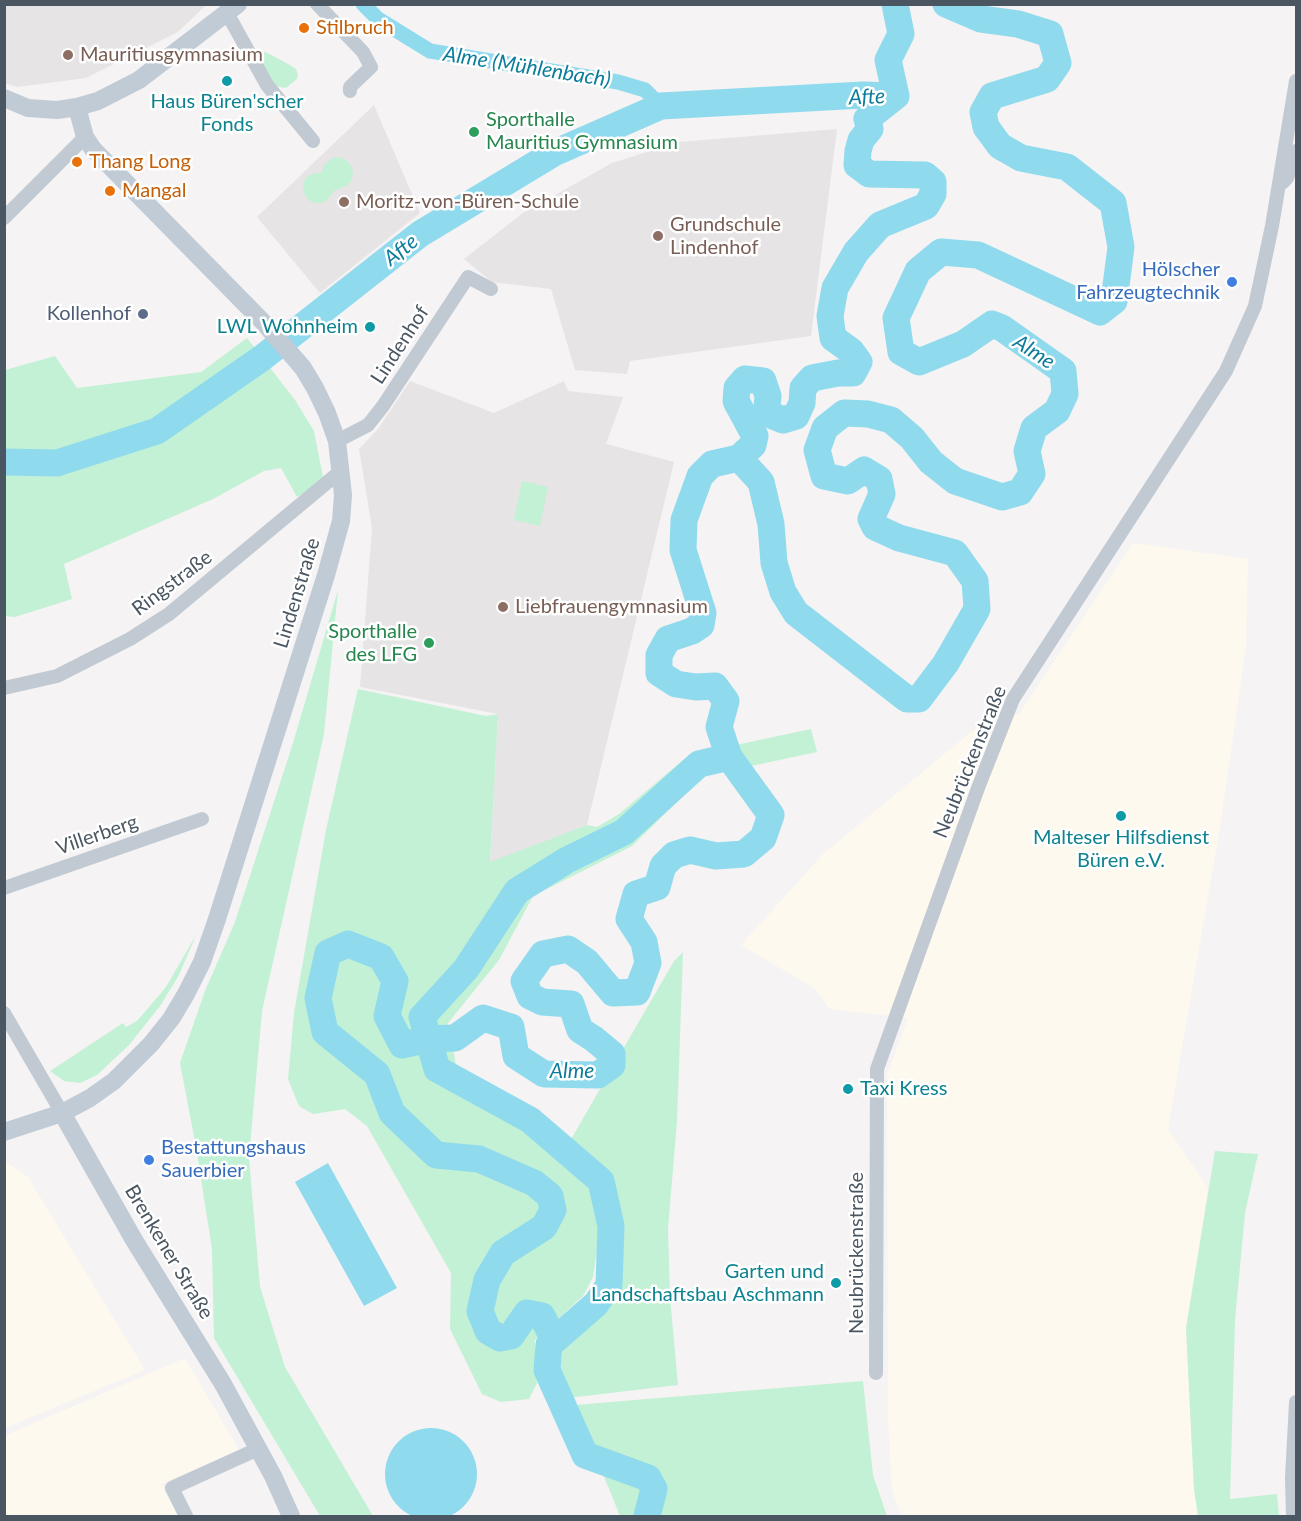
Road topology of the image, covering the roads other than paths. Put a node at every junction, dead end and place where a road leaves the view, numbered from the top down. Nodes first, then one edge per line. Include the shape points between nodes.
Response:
1 (317, 4) edge
2 (232, 9) edge
3 (1296, 81) edge
4 (350, 91) dead end
5 (4, 98) edge
6 (77, 107) junction
7 (85, 137) junction
8 (313, 141) dead end
9 (1296, 151) edge
10 (1278, 186) junction
11 (4, 218) edge
12 (491, 289) dead end
13 (337, 441) junction
14 (342, 470) junction
15 (4, 688) edge
16 (202, 819) dead end
17 (4, 888) edge
18 (4, 1013) edge
19 (62, 1113) junction
20 (4, 1132) edge
21 (876, 1372) dead end
22 (1296, 1402) edge
23 (258, 1449) junction
24 (186, 1516) edge
25 (291, 1516) edge
26 (1293, 1516) edge

1 - 4 street via 363,52 370,67
2 - 6 main road via 139,80 117,93
2 - 8 street via 267,85
3 - 10 street, Neubrückenstraße
5 - 6 main road via 28,108
6 - 7 main road, Lindenstraße
7 - 11 street
7 - 13 main road, Lindenstraße via 104,162 265,324 303,368
9 - 10 street, Neubrückenstraße via 1287,178
10 - 21 street, Neubrückenstraße via 1255,306 1246,328 1226,371 1013,699 877,1069
12 - 13 street, Lindenhof via 468,277 368,425
13 - 14 main road, Lindenstraße
14 - 15 street, Ringstraße via 177,607 130,639 57,676
14 - 19 main road, Lindenstraße via 341,521 336,543 201,962 171,1019 139,1057 114,1081
16 - 17 street, Villerberg
18 - 19 street, Brenkener Straße
19 - 20 main road, Lindenstraße
19 - 23 main road, Brenkener Straße via 223,1383
22 - 26 street
23 - 24 street via 172,1488
23 - 25 main road, Brenkener Straße

